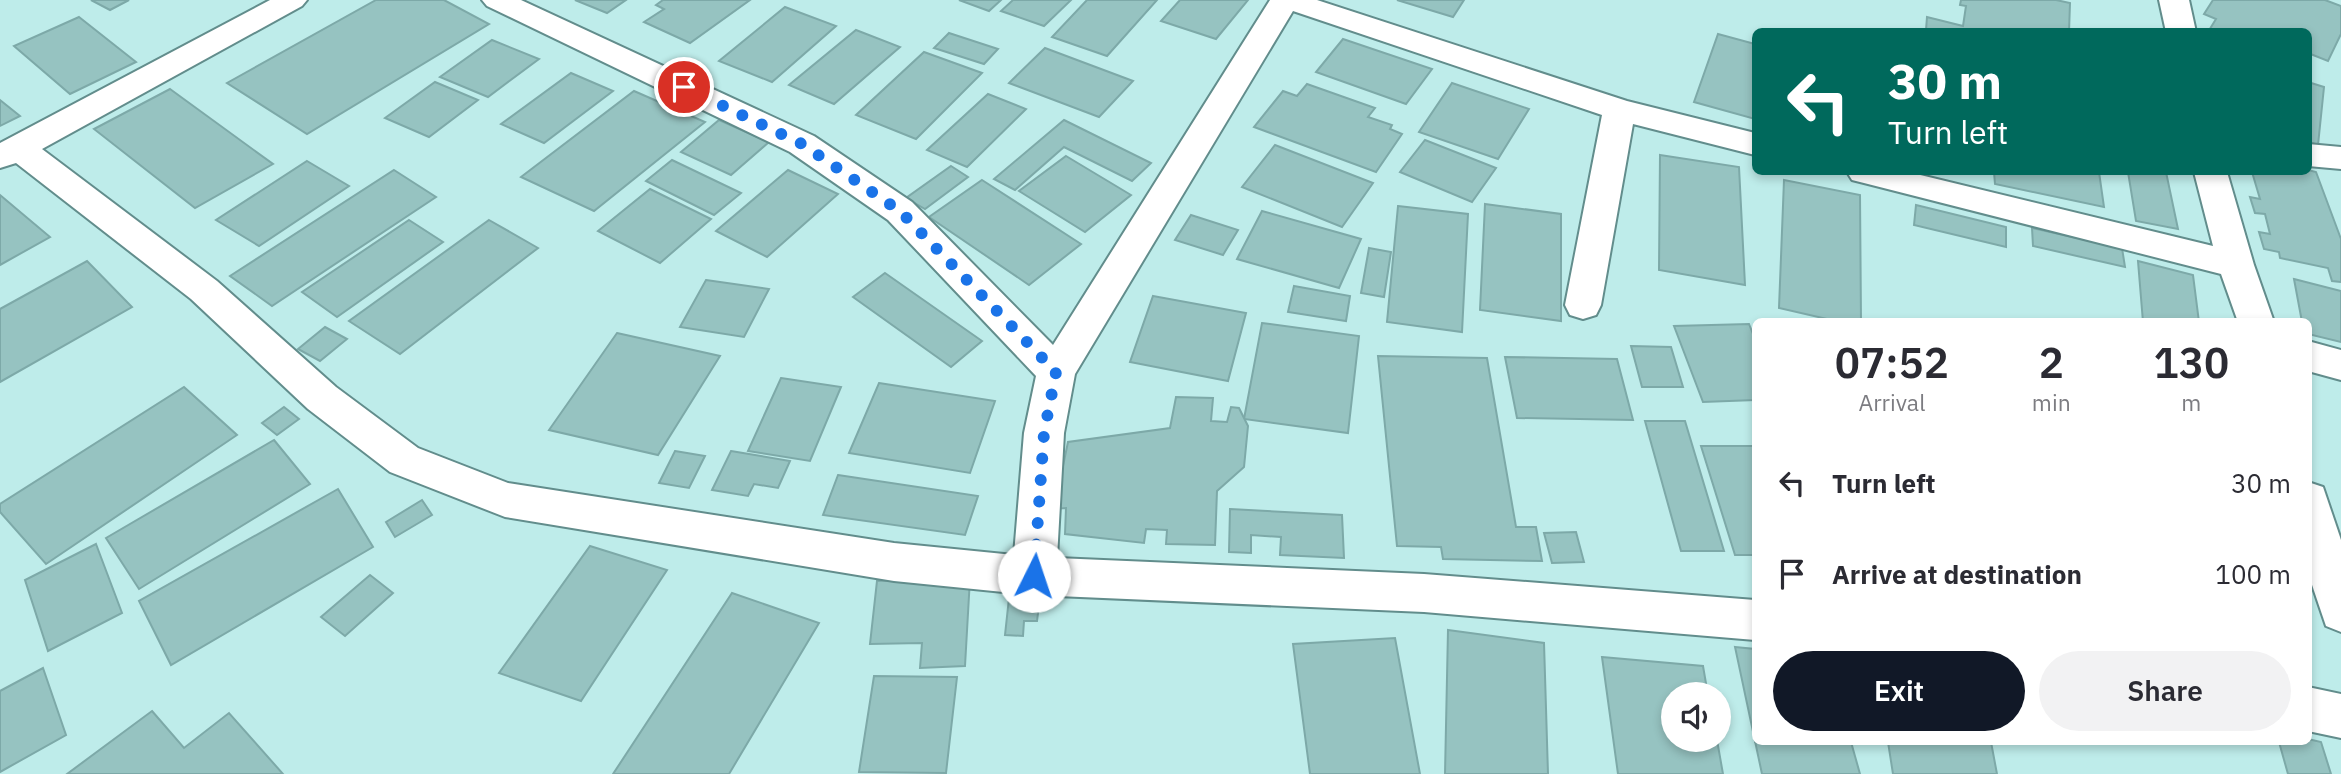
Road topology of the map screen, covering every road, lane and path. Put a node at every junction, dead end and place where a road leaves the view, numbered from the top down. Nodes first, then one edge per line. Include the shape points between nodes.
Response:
1 (292, 0) edge
2 (497, 0) edge
3 (1286, 0) edge
4 (2175, 0) edge
5 (2179, 28) edge
6 (1619, 110) junction
7 (1752, 143) edge
8 (10, 153) edge
9 (2312, 155) edge
10 (2341, 158) edge
11 (1876, 175) edge
12 (2212, 175) edge
13 (2236, 265) junction
14 (1583, 305) dead end
15 (2255, 318) edge
16 (2312, 357) edge
17 (2341, 365) edge
18 (1056, 372) junction
19 (2312, 513) edge
20 (1034, 576) junction
21 (2341, 612) edge
22 (1752, 620) edge
23 (2312, 710) edge
24 (2341, 716) edge

1 - 8 street
2 - 18 street via 802,144 900,211
3 - 6 street
3 - 18 street
4 - 5 street
6 - 7 street
6 - 14 street
8 - 20 street via 204,290 322,398 404,460 505,500 894,562
9 - 10 street
11 - 13 street
12 - 13 street
13 - 15 street
16 - 17 street
18 - 20 street via 1044,433
19 - 21 street
20 - 22 street via 1424,593
23 - 24 street

